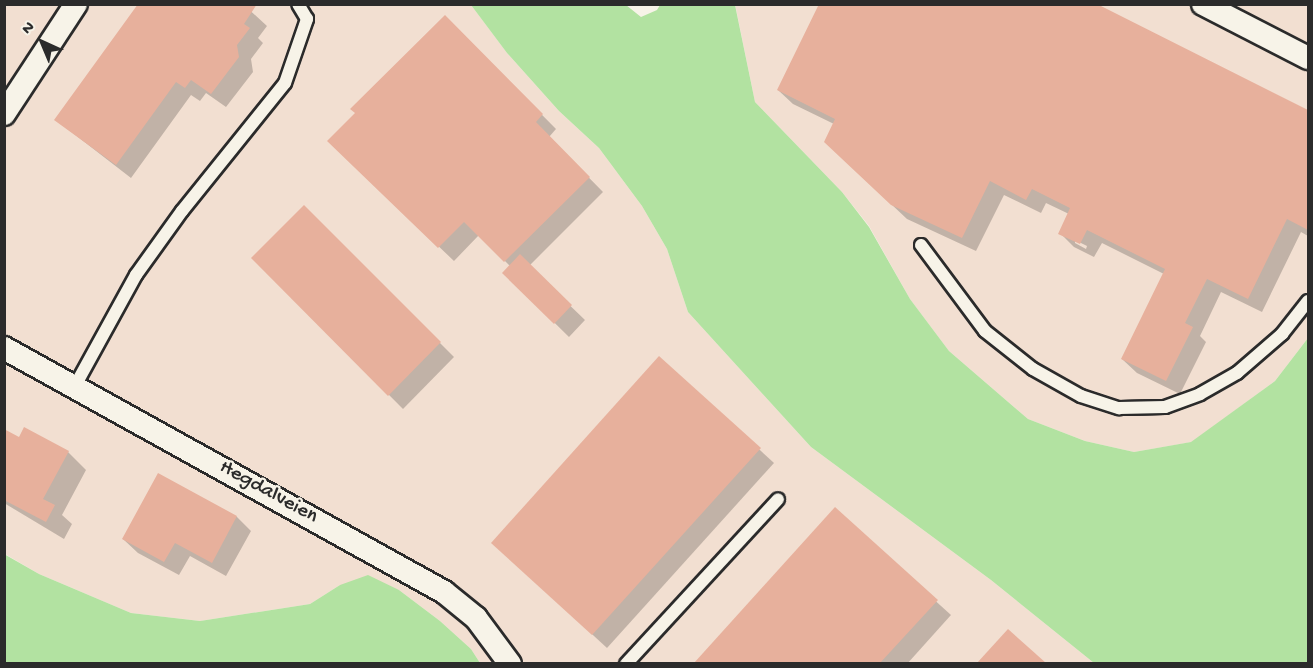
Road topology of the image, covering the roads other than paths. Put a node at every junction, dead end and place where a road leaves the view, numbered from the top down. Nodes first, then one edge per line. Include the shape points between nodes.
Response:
1 (76, 4) edge
2 (298, 4) edge
3 (1203, 4) edge
4 (1308, 58) edge
5 (4, 114) edge
6 (921, 246) dead end
7 (1308, 301) edge
8 (4, 348) edge
9 (75, 386) junction
10 (778, 499) dead end
11 (510, 663) edge
12 (626, 663) edge

1 - 5 street
2 - 9 lane via 307,19 285,83 136,275
3 - 4 street
6 - 7 lane via 985,331 1033,369 1081,396 1119,408 1165,407 1200,394 1237,373 1282,334
8 - 9 street, Hegdalveien
9 - 11 street, Hegdalveien via 444,592 476,618
10 - 12 lane

